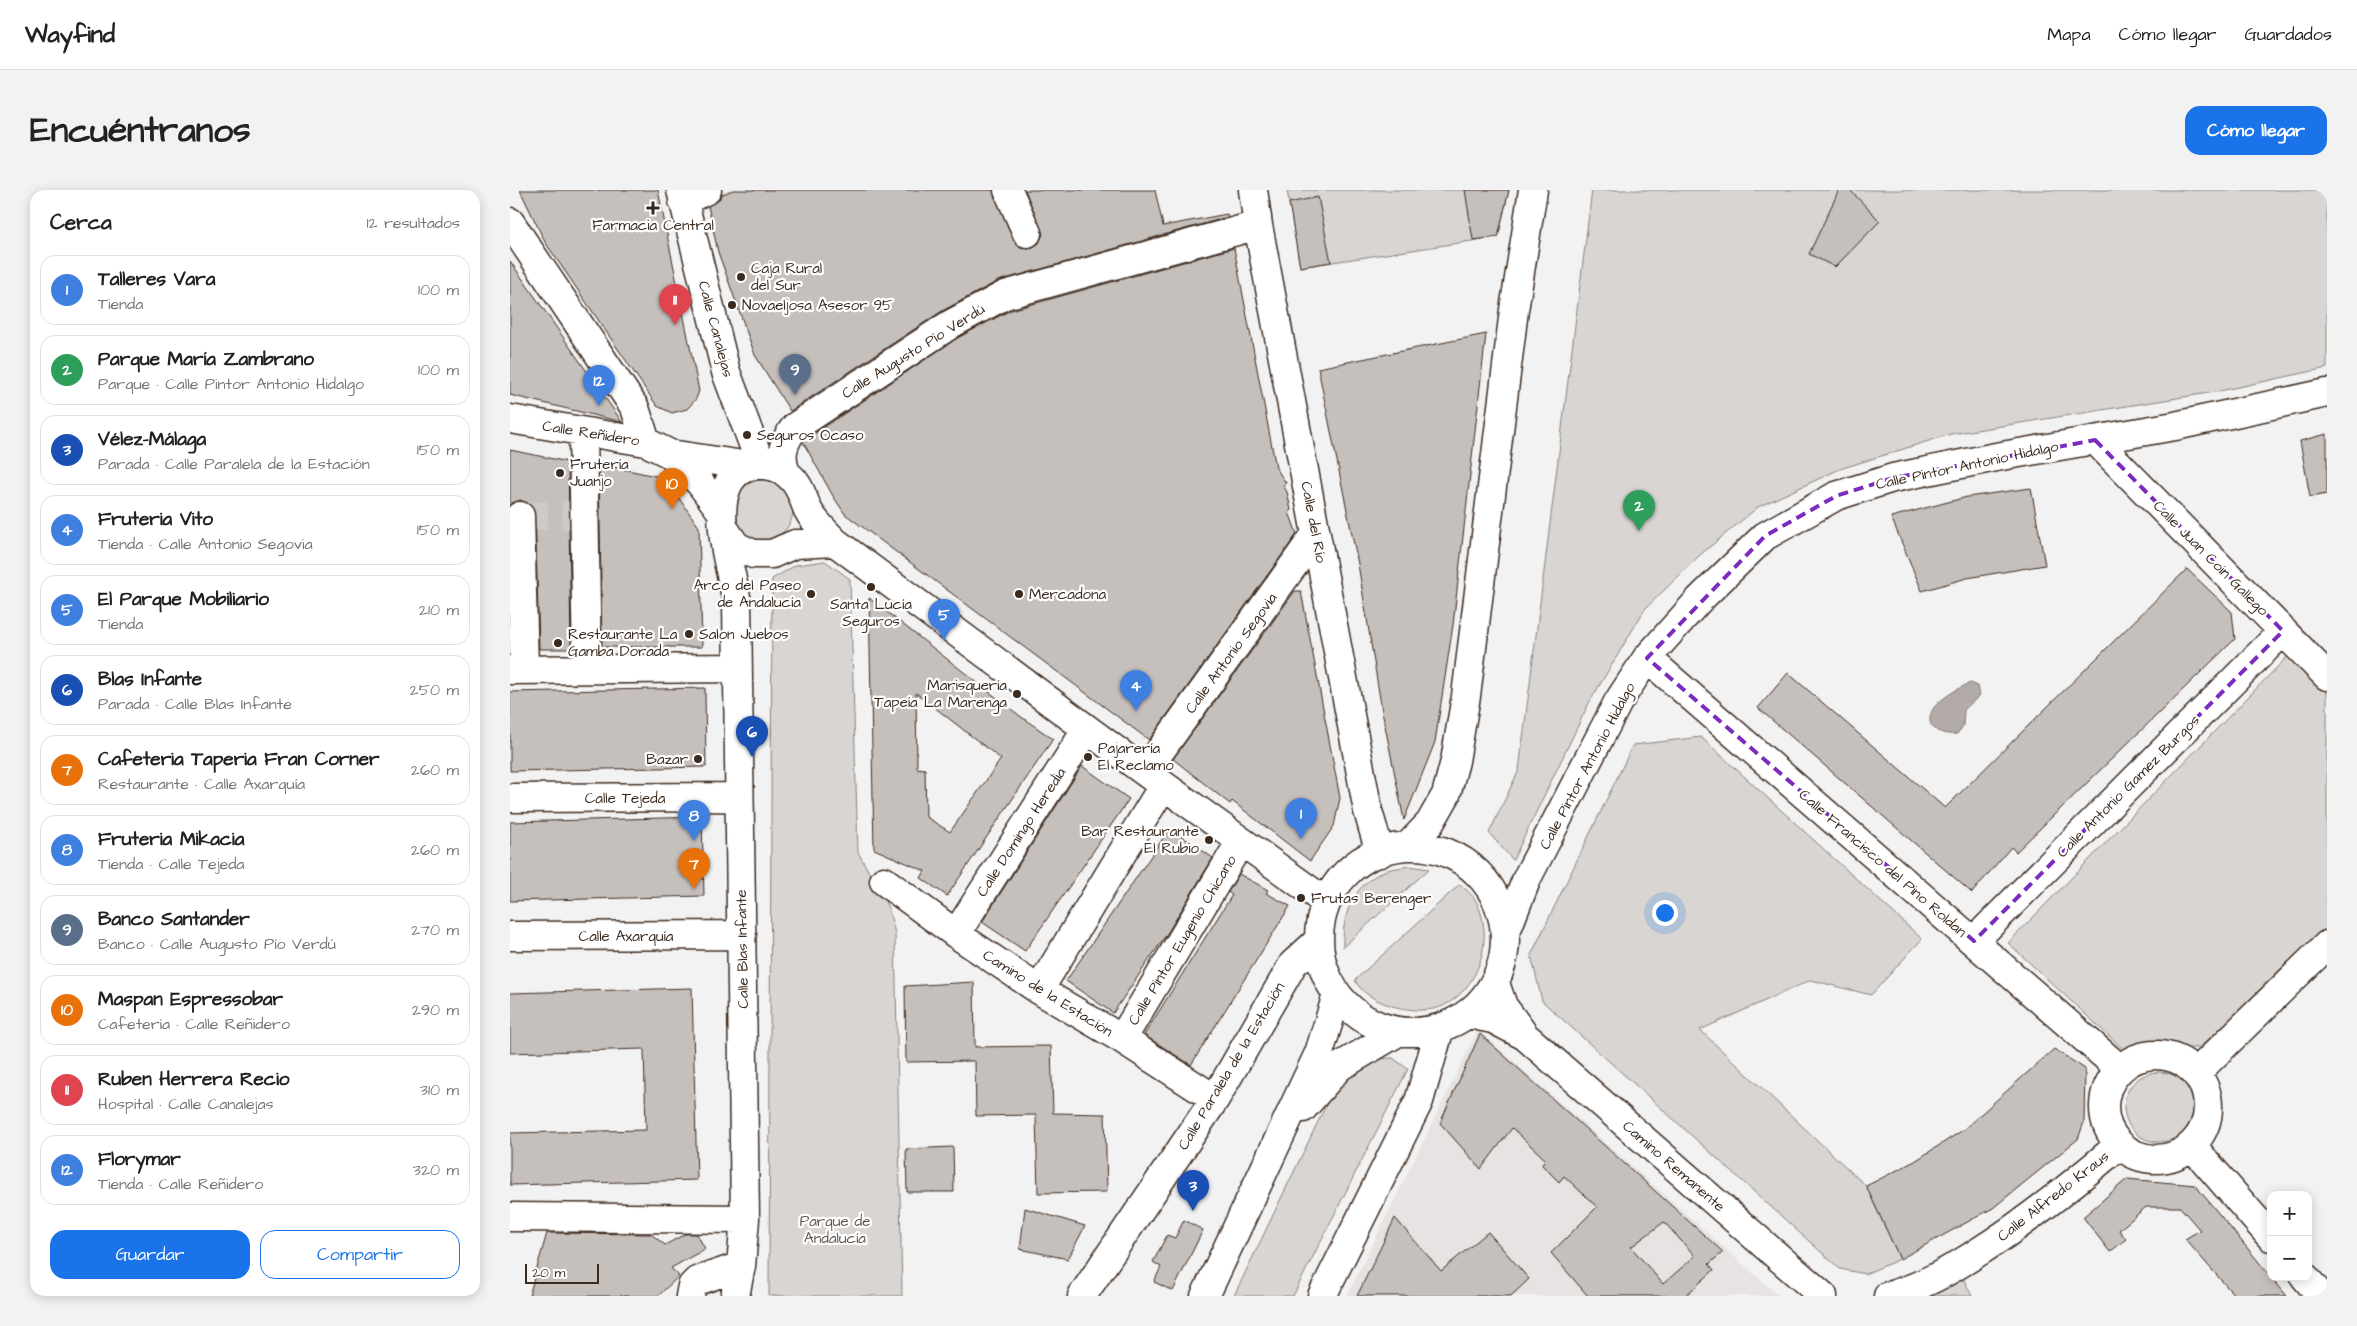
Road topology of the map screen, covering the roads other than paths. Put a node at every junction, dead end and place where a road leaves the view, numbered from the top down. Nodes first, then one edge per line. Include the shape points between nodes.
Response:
1 (707, 190) edge
2 (1008, 190) edge
3 (1253, 190) edge
4 (1533, 190) edge
5 (682, 196) edge
6 (510, 222) edge
7 (1258, 225) junction
8 (1027, 233) dead end
9 (2327, 393) edge
10 (510, 419) edge
11 (583, 432) junction
12 (2095, 440) junction
13 (658, 448) junction
14 (755, 466) junction
15 (786, 473) junction
16 (808, 510) junction
17 (520, 516) dead end
18 (722, 519) junction
19 (1316, 534) junction
20 (835, 542) junction
21 (784, 549) junction
22 (737, 602) junction
23 (2283, 631) junction
24 (1647, 658) junction
25 (587, 668) junction
26 (736, 668) junction
27 (517, 670) edge
28 (2327, 676) edge
29 (1087, 729) junction
30 (1154, 779) junction
31 (739, 797) junction
32 (510, 798) edge
33 (1241, 841) junction
34 (1410, 844) junction
35 (1380, 853) junction
36 (884, 881) dead end
37 (1326, 902) junction
38 (956, 934) junction
39 (1505, 934) junction
40 (742, 935) junction
41 (510, 936) edge
42 (1318, 940) junction
43 (1974, 941) junction
44 (2327, 945) edge
45 (1495, 983) junction
46 (1039, 990) junction
47 (1337, 995) junction
48 (1468, 1014) junction
49 (1440, 1028) junction
50 (1398, 1032) junction
51 (1525, 1036) junction
52 (1122, 1039) junction
53 (2120, 1069) junction
54 (2196, 1073) junction
55 (1215, 1099) junction
56 (1278, 1138) junction
57 (2119, 1144) junction
58 (2192, 1146) junction
59 (510, 1217) edge
60 (745, 1219) junction
61 (2270, 1236) edge
62 (741, 1266) junction
63 (2309, 1281) edge
64 (1210, 1285) edge
65 (1900, 1294) edge
66 (690, 1296) edge
67 (734, 1296) edge
68 (1082, 1296) edge
69 (1322, 1296) edge
70 (1823, 1296) edge
71 (2322, 1296) edge

1 - 5 street
2 - 8 street
3 - 7 street, Calle del Río
4 - 34 street via 1455,761 1446,795 1430,823
5 - 14 street, Calle Canalejas via 726,372
6 - 13 street
7 - 15 street, Calle Augusto Pío Verdú via 1005,295 951,324 795,427 782,448
7 - 19 street, Calle del Río
9 - 12 street, Calle Pintor Antonio Hidalgo
10 - 11 street, Calle Reñidero
11 - 13 street, Calle Reñidero
11 - 25 street
12 - 23 street, Calle Juan Coin Gallego
12 - 24 street, Calle Pintor Antonio Hidalgo via 1893,478 1836,496 1765,536 1699,600
13 - 14 street, Calle Reñidero
13 - 18 street via 700,483
14 - 15 street via 774,467
14 - 18 street via 733,476 724,492
15 - 16 street via 804,495
16 - 20 street
16 - 21 street via 806,530
17 - 27 street
18 - 21 street via 736,546 753,554
18 - 22 street, Calle Blas Infante
19 - 30 street, Calle Antonio Segovia
19 - 35 street, Calle del Río via 1368,811
20 - 21 street
20 - 29 street
21 - 22 street, Calle Blas Infante via 750,577
22 - 26 street, Calle Blas Infante
23 - 28 street, Calle Juan Coin Gallego
23 - 43 street, Calle Antonio Gamez Burgos
24 - 39 street, Calle Pintor Antonio Hidalgo via 1618,702 1526,878
24 - 43 street, Calle Francisco del Pino Roldan
25 - 26 street
25 - 27 street
26 - 31 street, Calle Blas Infante
29 - 30 street
29 - 38 street, Calle Domingo Heredia
30 - 33 street
30 - 46 street, Calle Antonio Segovia
31 - 32 street, Calle Tejeda
31 - 40 street, Calle Blas Infante
33 - 37 street
33 - 52 street, Calle Pintor Eugenio Chicano
34 - 35 street
34 - 39 street via 1435,848 1466,862 1488,885 1500,908
35 - 37 street via 1365,858 1342,877
36 - 38 street, Camino de la Estación
37 - 42 street
38 - 46 street, Camino de la Estación
39 - 45 street
40 - 41 street, Calle Axarquía
40 - 60 street, Calle Blas Infante
42 - 47 street via 1327,978
42 - 55 street, Calle Paralela de la Estación via 1293,964
43 - 53 street, Calle Francisco del Pino Roldan
44 - 54 street
45 - 48 street
45 - 51 street, Camino Remanente via 1503,1006
46 - 52 street, Camino de la Estación
47 - 50 street via 1374,1025
47 - 56 street via 1319,1053
48 - 49 street
48 - 51 street, Camino Remanente via 1493,1019
49 - 50 street
49 - 69 street via 1420,1101
50 - 56 street via 1339,1067
51 - 70 street, Camino Remanente
52 - 55 street, Camino de la Estación
53 - 54 street via 2138,1058 2159,1054 2179,1060
53 - 57 street via 2108,1086 2104,1106 2107,1127
54 - 58 street via 2206,1090 2209,1110 2204,1130
55 - 68 street, Calle Paralela de la Estación
56 - 64 street
57 - 58 street via 2136,1156 2155,1160 2175,1156
57 - 65 street, Calle Alfredo Kraus via 2021,1225 1944,1274
58 - 61 street
59 - 60 street
60 - 62 street, Calle Blas Infante
62 - 66 street via 697,1281
62 - 67 street, Calle Blas Infante
63 - 71 street

